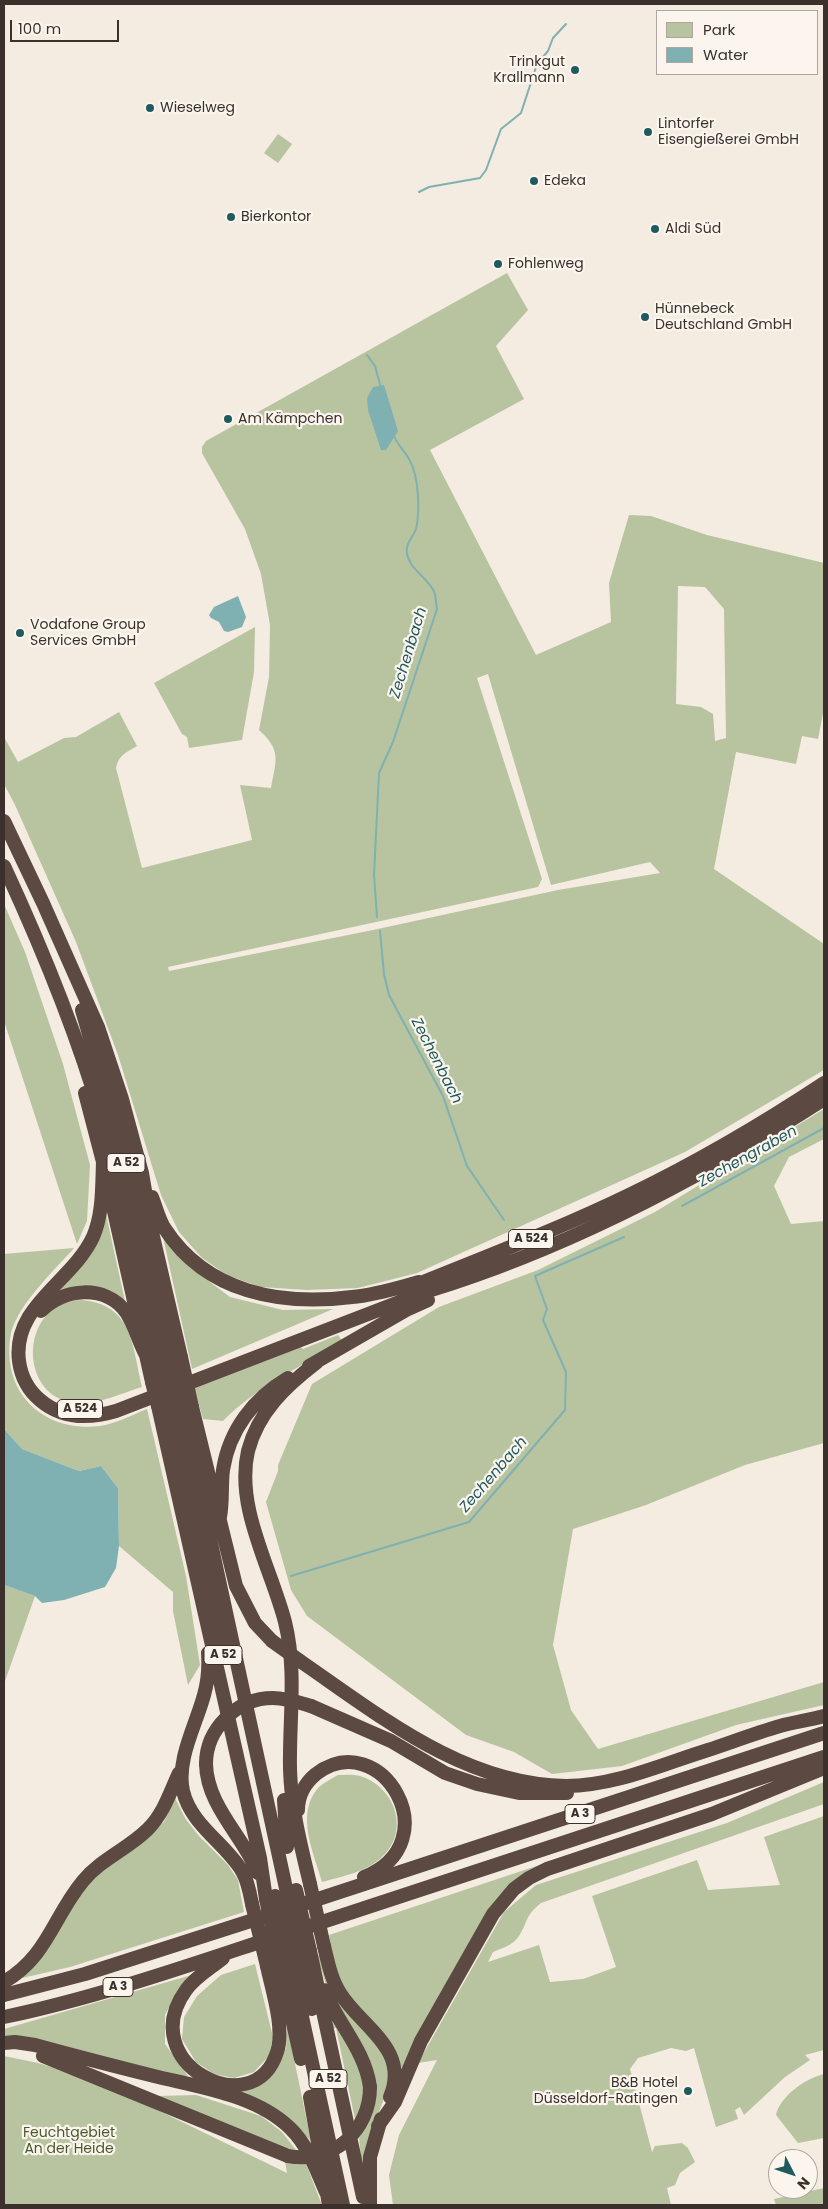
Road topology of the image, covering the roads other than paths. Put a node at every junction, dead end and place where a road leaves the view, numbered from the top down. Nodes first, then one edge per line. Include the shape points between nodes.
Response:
1 (4, 821) edge
2 (4, 866) edge
3 (70, 969) junction
4 (60, 998) junction
5 (824, 1083) edge
6 (824, 1099) edge
7 (103, 1162) junction
8 (142, 1173) junction
9 (476, 1276) junction
10 (430, 1280) junction
11 (148, 1357) junction
12 (171, 1362) junction
13 (316, 1362) junction
14 (182, 1410) junction
15 (220, 1517) junction
16 (206, 1622) junction
17 (824, 1716) edge
18 (824, 1733) edge
19 (824, 1757) edge
20 (183, 1765) junction
21 (824, 1768) edge
22 (623, 1777) junction
23 (263, 1779) junction
24 (294, 1845) junction
25 (336, 1893) junction
26 (281, 1895) junction
27 (231, 1952) junction
28 (293, 1958) junction
29 (4, 1982) edge
30 (4, 1995) edge
31 (4, 2017) edge
32 (4, 2045) edge
33 (310, 2097) junction
34 (378, 2126) junction
35 (328, 2199) edge
36 (338, 2205) edge
37 (343, 2205) edge
38 (356, 2205) edge
39 (365, 2205) edge
40 (370, 2205) edge

1 - 3 highway, A 52
2 - 4 highway, A 52
3 - 8 highway via 98,1027
3 - 12 highway, A 52 via 128,1169
4 - 7 highway
4 - 12 highway, A 52 via 90,1079
5 - 10 highway, A 524 via 739,1136 630,1194
6 - 9 highway, A 524 via 639,1204 542,1250
7 - 9 highway, A 524 via 101,1210 93,1237 76,1263 27,1318 19,1341 20,1368 26,1384 45,1404 69,1415 86,1417 116,1412 428,1291
7 - 11 highway
8 - 10 highway via 165,1228 179,1245 200,1266 222,1281 246,1291 272,1297 351,1298
8 - 12 highway
9 - 13 highway via 408,1309
10 - 11 highway, A 524 via 192,1375 94,1409 66,1407 41,1391 28,1370 26,1344 35,1319 53,1301 68,1294 94,1293 122,1307
11 - 16 highway, bridge
12 - 14 highway, A 52, bridge
12 - 14 highway, bridge
13 - 15 highway via 265,1393 242,1420 226,1460
13 - 24 highway via 288,1385 270,1406 248,1450 245,1473 247,1504 282,1612 292,1665 290,1726
14 - 15 highway
14 - 23 highway, A 52
14 - 26 highway, A 52
15 - 22 highway, bridge via 233,1574 241,1598 255,1623 272,1641 416,1739 485,1770 516,1780 554,1785 590,1784
16 - 20 highway via 206,1686
16 - 26 highway via 260,1858
17 - 22 highway via 772,1729
18 - 25 highway, A 3
19 - 27 highway, A 3
20 - 28 highway, bridge via 182,1786 188,1806 232,1856 242,1871 252,1904
20 - 29 highway via 153,1824 86,1877 41,1949
21 - 34 highway via 712,1814 547,1869 514,1889 493,1914 424,2034 399,2094
22 - 26 highway, bridge via 598,1788 560,1794 498,1789 445,1773 391,1741 310,1706 284,1699 259,1699 242,1705 215,1732 209,1744 206,1764 208,1782 257,1871
23 - 24 highway
23 - 26 highway, A 52
24 - 25 highway via 299,1800 306,1785 318,1773 343,1764 364,1766 380,1773 396,1790 405,1818 404,1836 396,1854 384,1866
24 - 26 highway
24 - 34 highway, bridge via 310,1884 330,1972 338,1991 384,2044 393,2061 394,2086
25 - 30 highway, A 3 via 142,1957
26 - 28 highway, A 52, bridge
26 - 28 highway, bridge
27 - 28 highway via 187,1989 172,2024 180,2054 194,2071 222,2084 244,2084 261,2076 273,2062
27 - 31 highway, A 3 via 110,1990
28 - 32 highway, bridge via 333,2010 364,2062 370,2087 369,2103 357,2130 344,2143 316,2156 288,2156 54,2059
28 - 33 highway
28 - 37 highway, A 52
28 - 38 highway, A 52
28 - 39 highway
32 - 35 highway via 15,2042 35,2045 205,2089 256,2106 276,2117 299,2138 308,2150
33 - 35 highway
33 - 36 highway
34 - 40 highway via 370,2157

